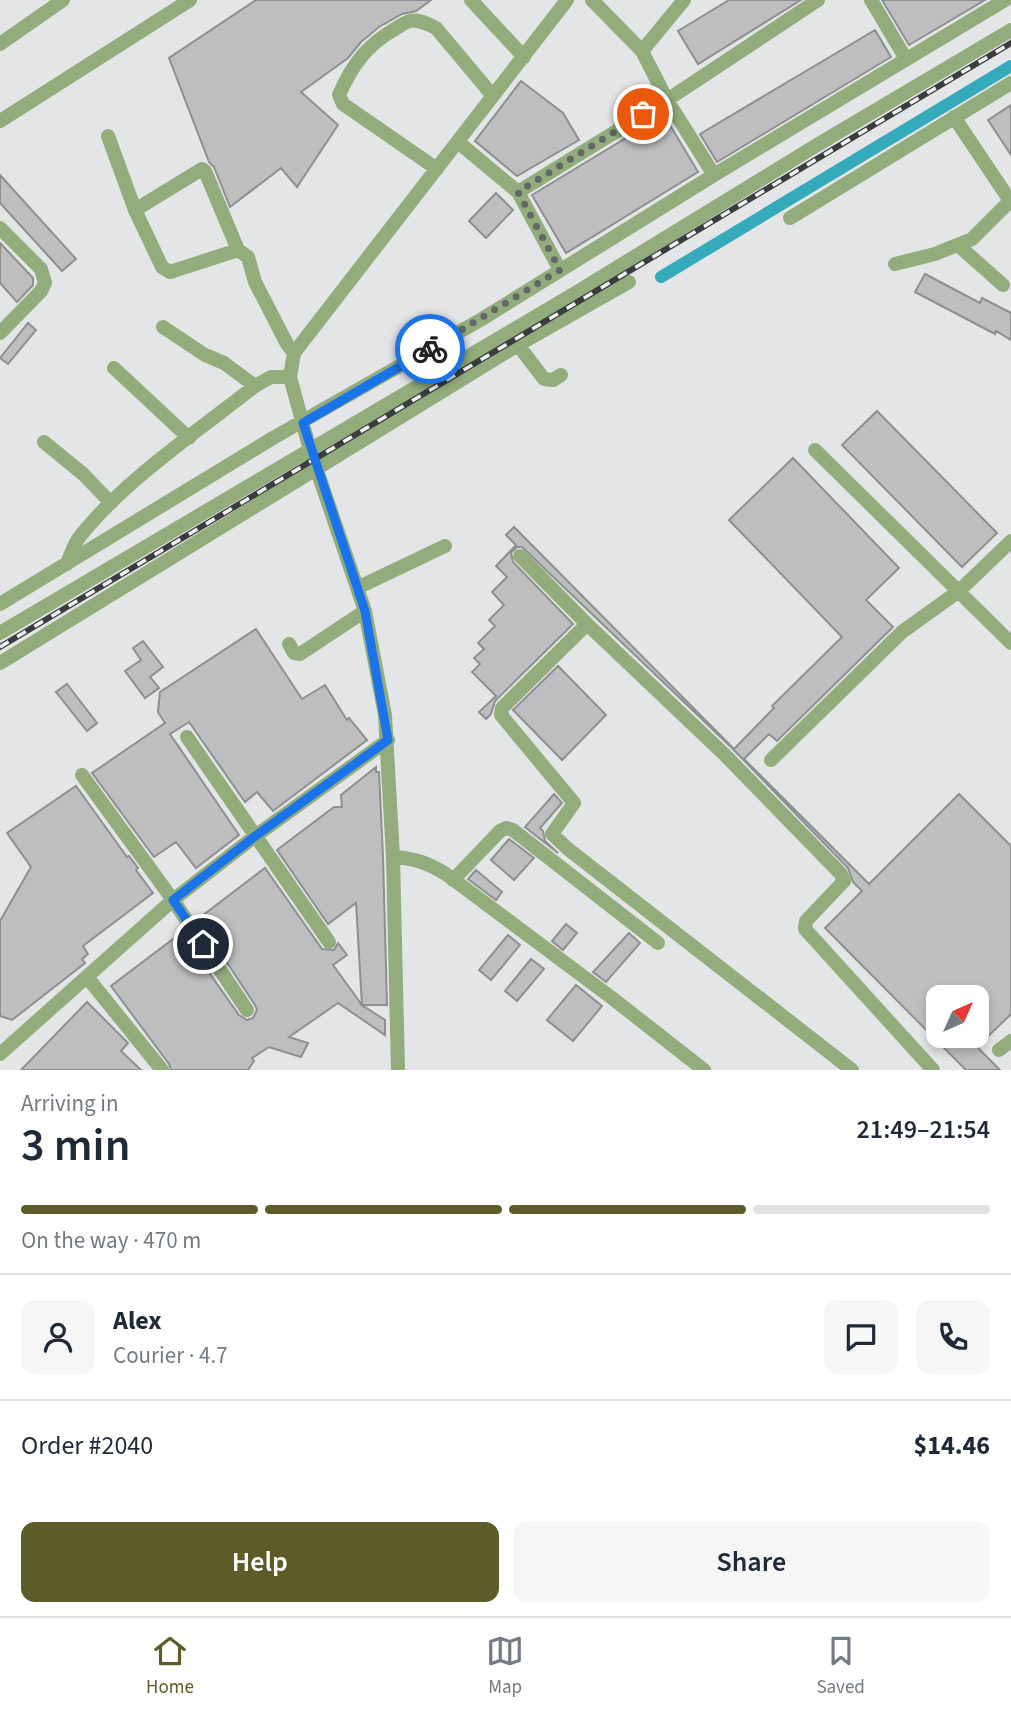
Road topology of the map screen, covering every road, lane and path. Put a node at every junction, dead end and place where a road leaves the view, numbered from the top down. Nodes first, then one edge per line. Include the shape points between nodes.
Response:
1 (63, 0) edge
2 (190, 0) edge
3 (471, 0) edge
4 (567, 0) edge
5 (592, 0) edge
6 (684, 0) edge
7 (818, 0) edge
8 (871, 0) edge
9 (1005, 0) edge
10 (1011, 30) edge
11 (0, 44) edge
12 (642, 51) junction
13 (524, 57) junction
14 (906, 59) junction
15 (1011, 83) edge
16 (493, 96) junction
17 (667, 100) junction
18 (954, 117) junction
19 (0, 121) edge
20 (108, 136) dead end
21 (458, 142) junction
22 (437, 169) junction
23 (714, 175) junction
24 (518, 192) junction
25 (1011, 201) edge
26 (135, 210) junction
27 (790, 218) dead end
28 (0, 228) edge
29 (959, 246) junction
30 (238, 250) junction
31 (895, 264) dead end
32 (560, 270) junction
33 (629, 282) dead end
34 (1003, 285) dead end
35 (163, 327) dead end
36 (0, 333) edge
37 (518, 345) junction
38 (294, 353) junction
39 (114, 368) dead end
40 (561, 375) dead end
41 (290, 377) junction
42 (255, 386) junction
43 (303, 423) junction
44 (189, 438) junction
45 (44, 442) dead end
46 (310, 450) junction
47 (816, 450) dead end
48 (317, 469) junction
49 (111, 503) junction
50 (1011, 541) edge
51 (445, 546) dead end
52 (520, 556) dead end
53 (67, 564) junction
54 (357, 588) junction
55 (959, 591) junction
56 (0, 604) edge
57 (365, 611) junction
58 (4, 623) edge
59 (587, 624) junction
60 (1011, 643) edge
61 (289, 644) dead end
62 (0, 663) edge
63 (187, 737) dead end
64 (388, 740) junction
65 (771, 760) dead end
66 (82, 775) dead end
67 (254, 837) junction
68 (393, 857) junction
69 (453, 880) junction
70 (173, 900) junction
71 (329, 942) dead end
72 (659, 943) dead end
73 (87, 977) junction
74 (247, 1010) dead end
75 (0, 1054) edge
76 (162, 1070) edge
77 (398, 1070) edge
78 (704, 1070) edge
79 (852, 1070) edge
80 (933, 1070) edge

1 - 11 street
2 - 19 street
3 - 13 street
4 - 13 street
5 - 12 street
6 - 12 street
7 - 17 street
8 - 14 street
9 - 14 street
10 - 46 street
12 - 17 street
13 - 16 street
14 - 23 street
15 - 18 street
16 - 21 street
16 - 22 street via 436,28 423,21 410,21 368,48 344,83 339,95 343,104
17 - 23 street
17 - 24 street
18 - 25 street
18 - 27 street
20 - 26 street
21 - 22 street
21 - 24 street
22 - 38 street
23 - 32 street
24 - 32 street
25 - 29 street
26 - 30 street via 170,272
26 - 30 street via 202,169
28 - 36 street via 41,269 45,283
29 - 31 street
29 - 34 street
30 - 38 street via 248,257 256,282
32 - 43 street
33 - 37 street
35 - 42 street
37 - 40 street via 544,379
37 - 48 street
38 - 41 street
39 - 44 street
41 - 42 street via 271,377
41 - 43 street
42 - 44 street
43 - 46 street
43 - 53 street
44 - 49 street
45 - 49 street
46 - 48 street
46 - 58 street
47 - 55 street
48 - 54 street
48 - 62 street
49 - 53 street via 81,535
50 - 55 street
51 - 54 street
52 - 59 street
53 - 56 street
54 - 57 street
55 - 60 street
55 - 65 street via 902,632
57 - 61 street via 300,654
57 - 64 street
59 - 79 street via 502,708 501,715 574,803 552,834
59 - 80 street via 841,874 844,881 806,920 805,929
63 - 67 street
64 - 67 street
64 - 68 street
66 - 70 street
67 - 70 street
67 - 71 street
68 - 69 street via 429,863
68 - 77 street
69 - 72 street via 506,828
69 - 78 street
70 - 73 street
70 - 74 street
73 - 75 street
73 - 76 street

